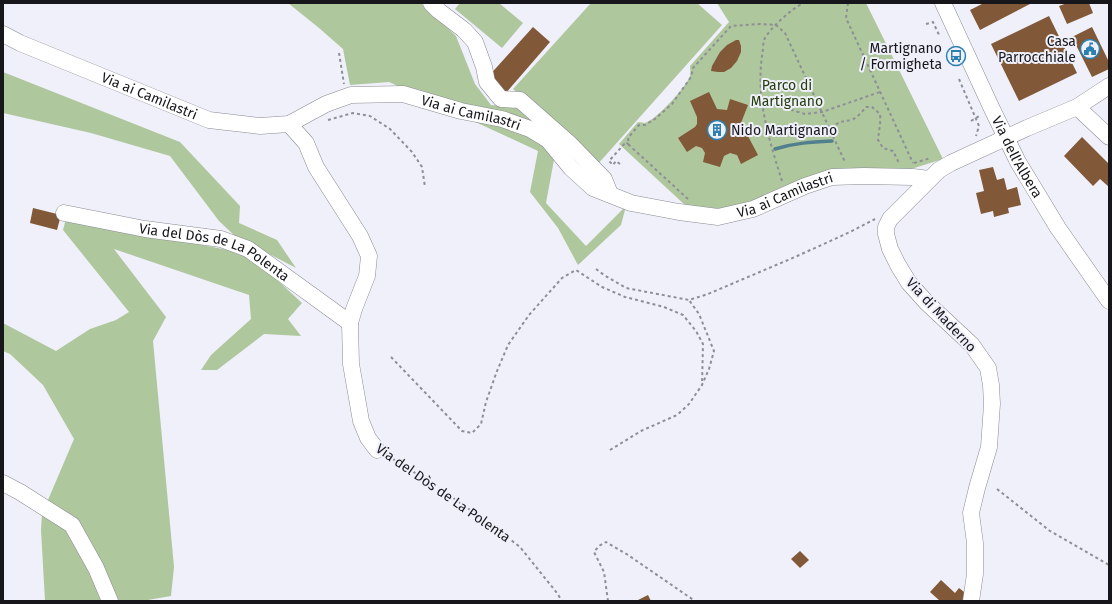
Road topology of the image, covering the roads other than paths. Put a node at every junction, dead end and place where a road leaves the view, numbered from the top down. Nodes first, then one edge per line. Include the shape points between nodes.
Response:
1 (431, 3) edge
2 (943, 3) edge
3 (3, 34) edge
4 (1109, 86) edge
5 (1077, 107) junction
6 (289, 124) junction
7 (1109, 137) edge
8 (1006, 138) junction
9 (929, 179) junction
10 (610, 194) junction
11 (64, 213) dead end
12 (1109, 301) edge
13 (350, 323) junction
14 (377, 450) road end
15 (3, 483) edge
16 (110, 601) edge
17 (971, 601) edge

1 - 10 street via 475,42 487,82 502,99 520,100 570,144 604,179
2 - 8 street, Via dell'Albera
3 - 6 street, Via ai Camilastri via 209,120 260,126
4 - 5 street, Via di Maderno
5 - 7 street
5 - 8 street, Via di Maderno
6 - 10 street, Via ai Camilastri via 347,96 403,94 530,129 548,140 571,168 593,188
6 - 13 street, Via del Dòs de La Polenta via 306,143 316,167 360,236 369,256 367,276
8 - 9 street, Via di Maderno via 951,163
8 - 12 street, Via dell'Albera via 1058,228
9 - 10 street, Via ai Camilastri via 832,177 753,209 718,217 631,203
9 - 17 street, Via di Maderno via 890,219 886,234 890,250 909,283 972,346 988,368 992,404 989,447 971,513 975,543 975,574
11 - 13 street, Via del Dòs de La Polenta via 145,229 220,239 248,249
13 - 14 street, Via del Dòs de La Polenta via 351,364 360,421
15 - 16 street via 72,525 96,568

